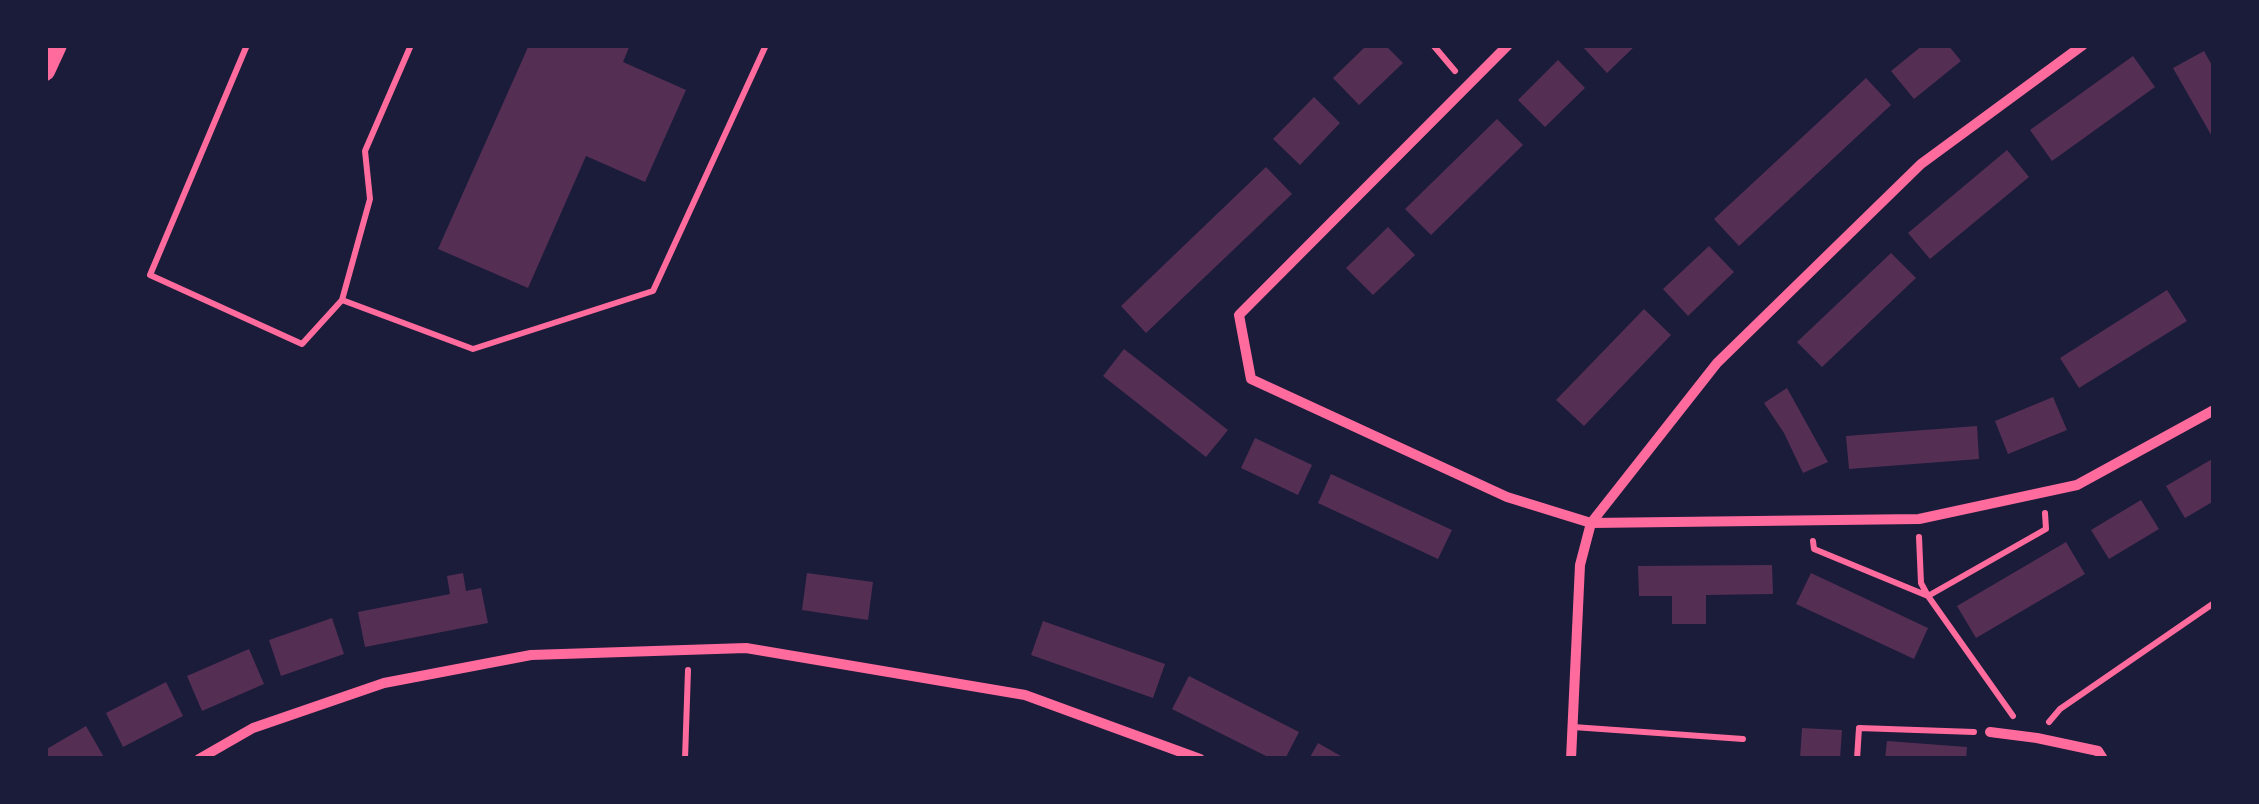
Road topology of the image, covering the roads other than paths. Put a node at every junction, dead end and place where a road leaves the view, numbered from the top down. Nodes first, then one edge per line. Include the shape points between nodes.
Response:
1 (57, 45) edge
2 (246, 45) edge
3 (411, 45) edge
4 (766, 45) edge
5 (1508, 45) edge
6 (2083, 45) edge
7 (45, 71) edge
8 (342, 300) junction
9 (2214, 410) edge
10 (1590, 522) junction
11 (1573, 727) junction
12 (1990, 732) road end
13 (1743, 738) dead end
14 (2100, 755) edge
15 (198, 759) edge
16 (1200, 759) edge
17 (1572, 759) edge

1 - 7 main road
2 - 8 lane via 150,275 302,344
3 - 8 lane via 365,150 370,199
4 - 8 lane via 653,291 473,350
5 - 10 street via 1240,315 1251,379 1507,497
6 - 10 street via 1921,164 1717,364
9 - 10 street via 2077,484 1919,518
10 - 11 street via 1580,565
11 - 13 lane
11 - 17 street
12 - 14 street
15 - 16 street via 253,728 384,683 531,655 746,648 1025,695

